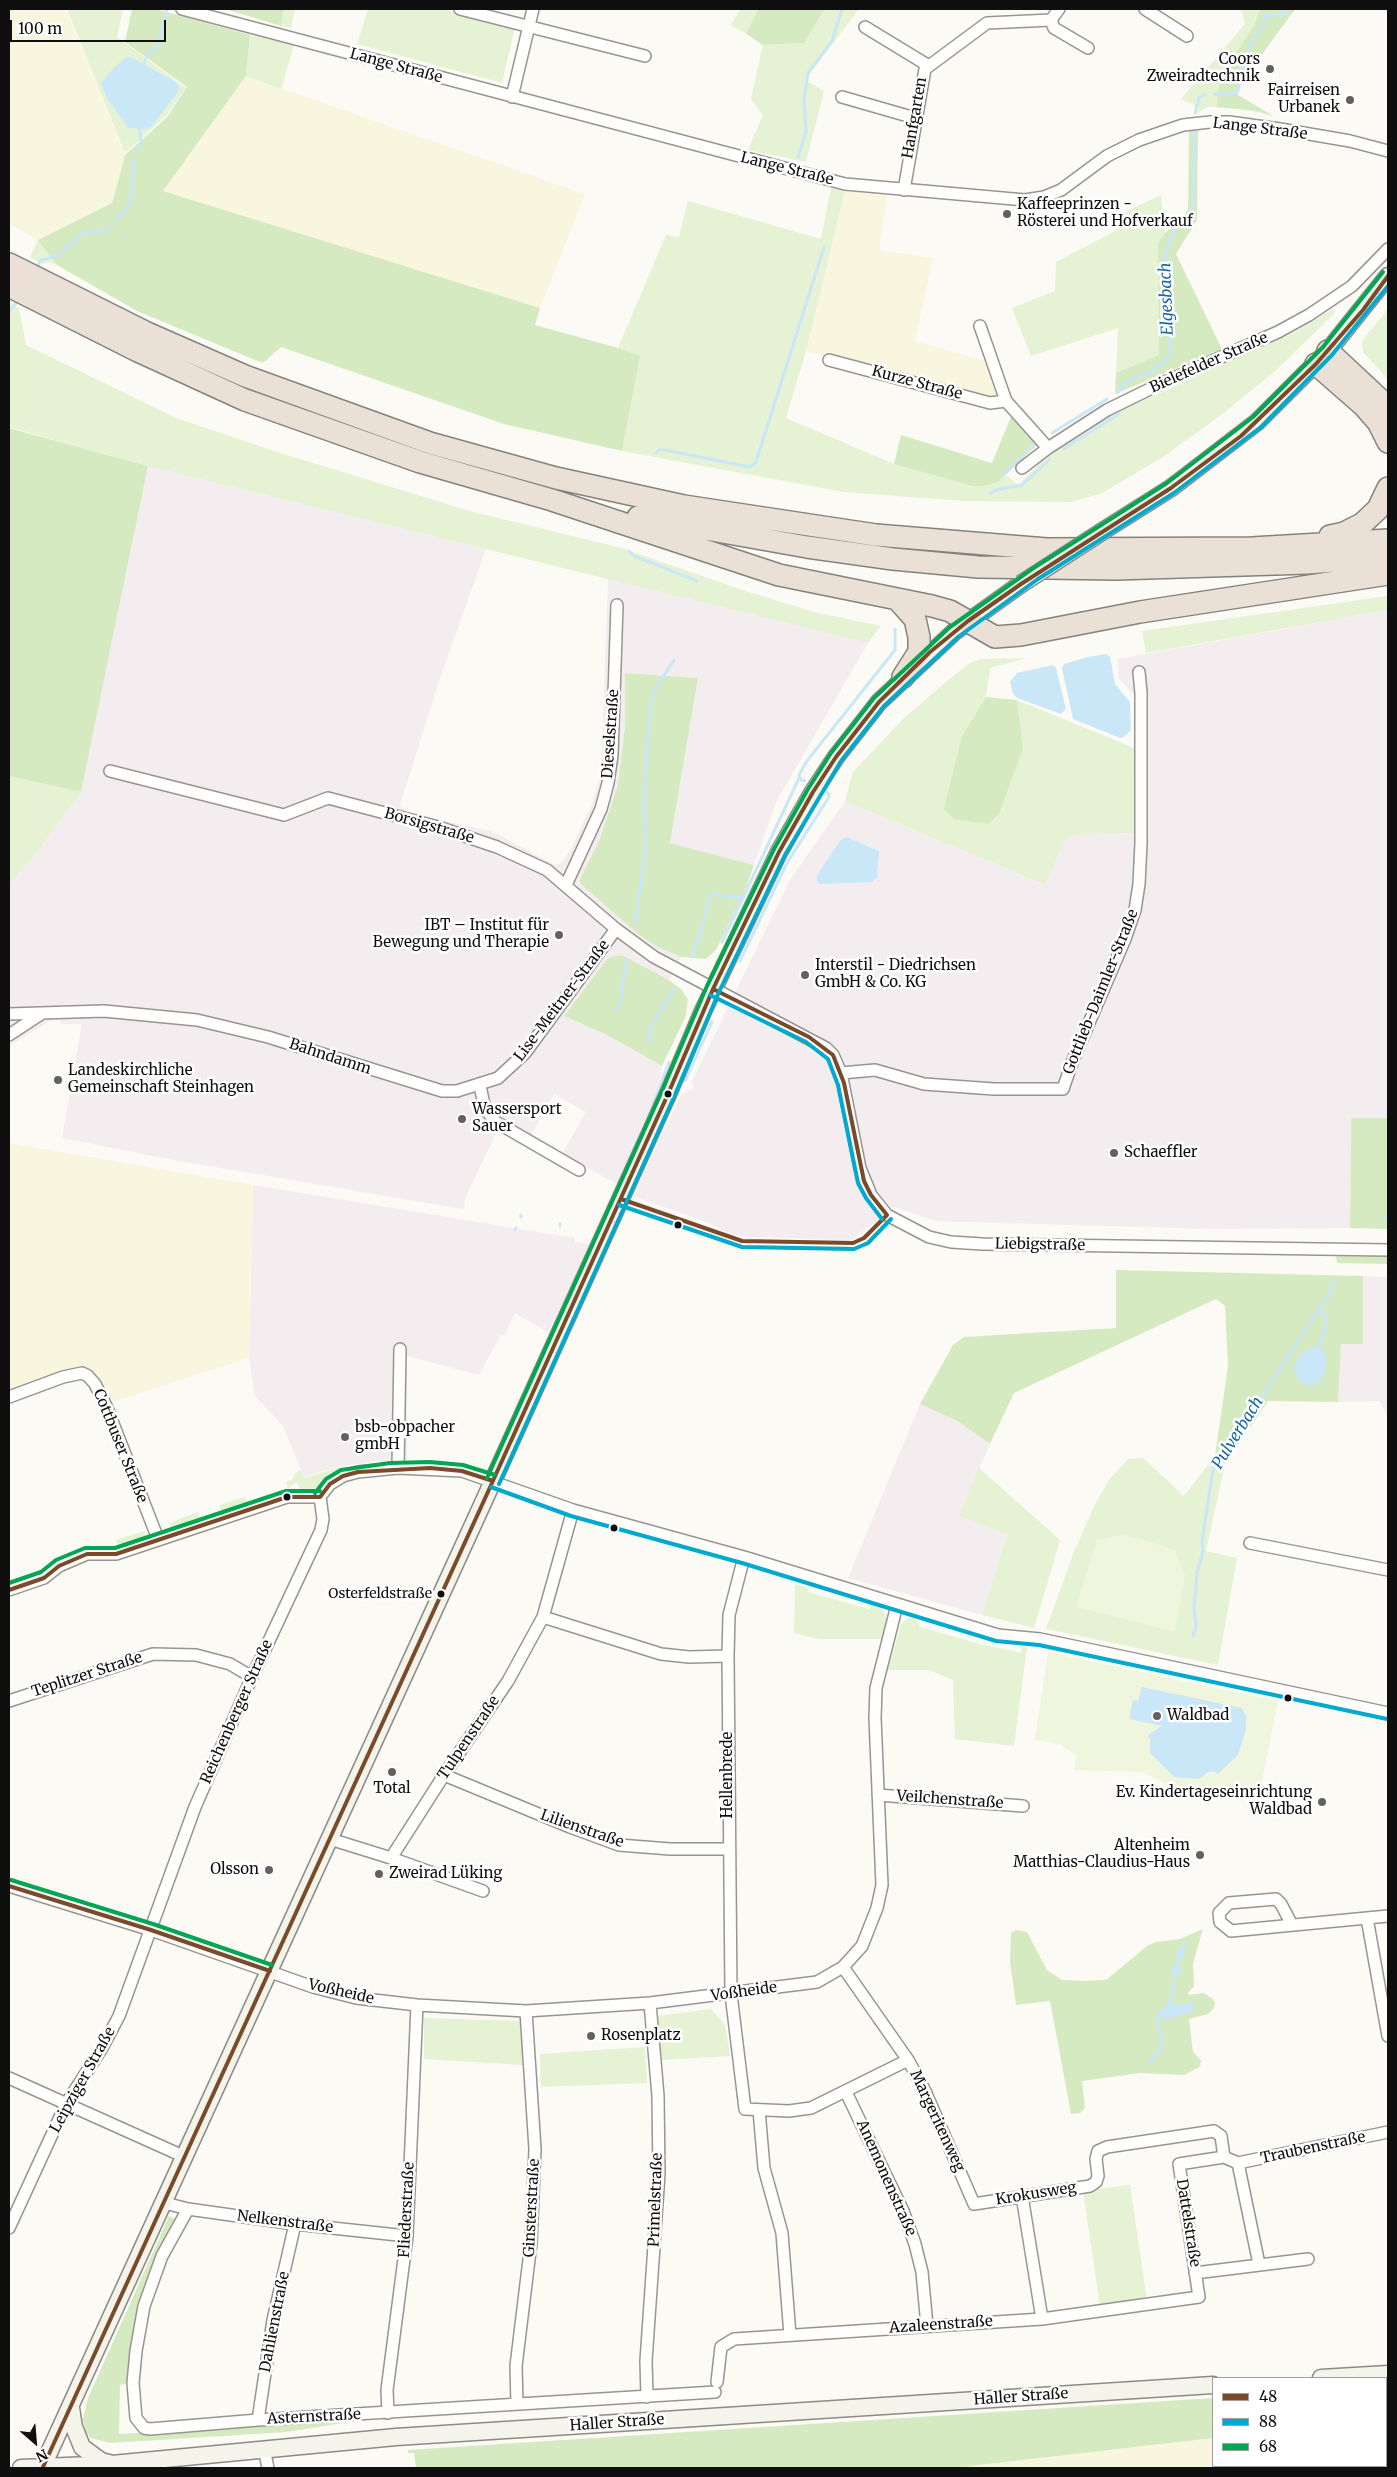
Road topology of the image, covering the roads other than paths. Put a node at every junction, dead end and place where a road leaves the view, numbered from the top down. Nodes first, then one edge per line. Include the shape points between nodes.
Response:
1 (182, 9) edge
2 (460, 9) edge
3 (533, 9) edge
4 (1059, 9) edge
5 (1145, 9) edge
6 (1051, 20) junction
7 (529, 26) junction
8 (865, 27) dead end
9 (1187, 36) dead end
10 (1088, 48) dead end
11 (645, 56) dead end
12 (929, 66) junction
13 (512, 97) junction
14 (842, 97) dead end
15 (915, 118) junction
16 (1388, 151) edge
17 (904, 190) junction
18 (1388, 249) edge
19 (9, 264) edge
20 (1388, 276) edge
21 (9, 286) edge
22 (41, 292) junction
23 (980, 326) dead end
24 (1322, 357) junction
25 (829, 360) dead end
26 (1006, 401) junction
27 (1388, 408) edge
28 (1388, 442) edge
29 (1048, 448) junction
30 (1022, 468) dead end
31 (1388, 488) edge
32 (552, 500) junction
33 (1388, 540) edge
34 (1290, 546) junction
35 (1388, 557) edge
36 (1388, 574) edge
37 (897, 599) junction
38 (617, 605) dead end
39 (968, 621) junction
40 (1139, 672) dead end
41 (903, 677) junction
42 (110, 771) dead end
43 (566, 885) junction
44 (616, 929) junction
45 (713, 989) junction
46 (43, 1013) junction
47 (9, 1014) edge
48 (9, 1035) edge
49 (842, 1073) junction
50 (480, 1086) junction
51 (579, 1170) dead end
52 (1388, 1250) edge
53 (400, 1349) dead end
54 (9, 1397) edge
55 (398, 1468) junction
56 (493, 1481) junction
57 (320, 1497) junction
58 (573, 1510) junction
59 (158, 1539) junction
60 (1250, 1544) dead end
61 (744, 1557) junction
62 (1388, 1570) edge
63 (9, 1590) edge
64 (897, 1605) junction
65 (543, 1617) junction
66 (728, 1656) junction
67 (252, 1677) junction
68 (9, 1701) edge
69 (1388, 1713) edge
70 (444, 1775) junction
71 (878, 1795) junction
72 (1022, 1806) dead end
73 (330, 1839) junction
74 (728, 1848) junction
75 (392, 1858) junction
76 (9, 1886) edge
77 (483, 1892) dead end
78 (1388, 1916) edge
79 (1367, 1918) junction
80 (1292, 1925) junction
81 (151, 1930) junction
82 (843, 1967) junction
83 (270, 1971) junction
84 (731, 1994) junction
85 (650, 2003) junction
86 (417, 2006) junction
87 (526, 2011) junction
88 (1388, 2036) edge
89 (908, 2060) junction
90 (9, 2078) edge
91 (846, 2092) junction
92 (66, 2104) junction
93 (759, 2110) junction
94 (1388, 2132) edge
95 (185, 2157) junction
96 (1224, 2157) junction
97 (1238, 2163) junction
98 (1022, 2196) junction
99 (165, 2203) junction
100 (974, 2204) joint
101 (188, 2209) junction
102 (295, 2224) junction
103 (9, 2228) edge
104 (407, 2236) junction
105 (1308, 2259) dead end
106 (1258, 2264) junction
107 (1196, 2273) junction
108 (1199, 2297) joint
109 (1042, 2319) junction
110 (927, 2326) junction
111 (790, 2335) junction
112 (1388, 2374) edge
113 (1370, 2377) edge
114 (1212, 2385) edge
115 (716, 2387) joint
116 (647, 2397) junction
117 (517, 2404) junction
118 (71, 2408) junction
119 (388, 2413) junction
120 (258, 2420) junction
121 (264, 2448) junction
122 (112, 2464) junction
123 (21, 2468) edge
124 (42, 2468) edge
125 (268, 2468) edge

1 - 13 street, Lange Straße
2 - 7 street
3 - 7 street
4 - 6 street
5 - 9 street
6 - 10 street via 1054,28
6 - 12 street, Hanfgarten via 987,22
7 - 11 street
7 - 13 street
8 - 12 street
12 - 15 street, Hanfgarten via 923,72
13 - 17 street, Lange Straße via 819,178
14 - 15 street
15 - 17 street, Hanfgarten
16 - 17 street, Lange Straße via 1245,124 1210,122 1175,128 1122,147 1061,190 1044,197 998,199
18 - 29 street, Bielefelder Straße via 1352,286 1309,315 1107,410
19 - 22 highway
20 - 24 main road
21 - 22 highway
22 - 32 highway via 245,400 420,462
22 - 34 highway via 145,332 245,376 430,443 556,478 675,504 876,534 1001,546 1047,549
23 - 26 street
24 - 27 highway
24 - 28 highway via 1378,422
24 - 39 main road, bridge via 1272,409 1223,450 1171,488
25 - 26 street, Kurze Straße via 990,403
26 - 29 street
29 - 30 street, Bielefelder Straße
31 - 34 highway via 1378,509 1353,529
32 - 35 highway via 807,547 978,566 1117,569 1307,564
32 - 37 highway via 779,575
33 - 34 highway
36 - 39 highway via 1140,612 1004,637 987,634
37 - 39 highway via 950,611
37 - 41 highway via 914,619 920,637 919,652
38 - 43 street, Dieselstraße via 612,755 608,783 597,817
39 - 41 main road
40 - 49 street, Gottlieb-Daimler-Straße via 1141,813 1138,893 1125,939 1063,1089 924,1084 875,1070
41 - 45 main road via 860,725 813,792 779,852
42 - 43 street, Borsigstraße via 284,815 328,798 498,846 547,870
43 - 44 street, Borsigstraße
44 - 45 street, Borsigstraße via 654,957
44 - 50 street, Lise-Meitner-Straße via 525,1053 498,1078
45 - 49 street, Liebigstraße via 818,1043 833,1055
45 - 56 main road
46 - 47 street, Bahndamm
46 - 48 street
46 - 50 street, Bahndamm via 104,1011 197,1020 268,1037 442,1091
49 - 52 street, Liebigstraße via 860,1168 871,1195 887,1215 929,1237 982,1244
50 - 51 street via 485,1108 496,1122
53 - 55 street
54 - 59 street, Cottbuser Straße via 74,1374 88,1376 107,1408
55 - 56 street via 462,1471
55 - 57 street via 343,1476 330,1484
56 - 58 street
56 - 73 main road
57 - 59 street via 287,1497
57 - 67 street, Reichenberger Straße via 321,1530
58 - 61 street
58 - 65 street, Tulpenstraße
59 - 63 street via 116,1554 87,1554 59,1566 44,1578
60 - 62 street
61 - 64 street
61 - 66 street, Hellenbrede via 729,1614
64 - 69 street via 998,1635 1040,1639
64 - 71 street, Voßheide via 876,1688 874,1718
65 - 66 street via 661,1654
65 - 70 street, Tulpenstraße via 508,1681
66 - 74 street, Hellenbrede
67 - 68 street, Teplitzer Straße via 230,1664 196,1655 153,1654
67 - 81 street, Reichenberger Straße via 195,1807
70 - 74 street, Lilienstraße via 618,1844 670,1850
70 - 75 street, Tulpenstraße
71 - 72 street, Veilchenstraße
71 - 82 street, Voßheide via 882,1885 862,1946
73 - 75 street
73 - 83 main road
74 - 84 street, Hellenbrede
75 - 77 street
76 - 81 street, Voßheide
78 - 79 street
79 - 80 street
79 - 88 street
80 - 80 street via 1276,1899 1229,1903 1219,1913 1220,1922 1231,1931
81 - 83 street, Voßheide
81 - 92 street, Leipziger Straße via 119,2016
82 - 84 street, Voßheide via 817,1982
82 - 89 street, Margeritenweg
83 - 86 street, Voßheide via 356,1998
83 - 95 main road
84 - 85 street, Voßheide
84 - 93 street, Hellenbrede via 745,2110
85 - 87 street, Voßheide
85 - 116 street, Primelstraße via 658,2096 659,2174 646,2361
86 - 87 street, Voßheide
86 - 104 street, Fliederstraße
87 - 117 street, Ginsterstraße via 535,2149 531,2243 516,2366
89 - 91 street
89 - 100 street, Margeritenweg via 925,2091
90 - 92 street
91 - 93 street via 811,2108
91 - 110 street, Anemonenstraße via 903,2211 915,2244 922,2272
92 - 95 street
92 - 103 street, Leipziger Straße
93 - 111 street via 764,2168 782,2234
94 - 97 street, Traubenstraße
95 - 99 main road
96 - 97 street
96 - 98 street, Krokusweg via 1221,2136 1214,2131 1107,2147 1098,2151 1098,2176 1090,2186
96 - 107 street, Dattelstraße via 1179,2164
97 - 106 street
98 - 100 street, Krokusweg
98 - 109 street
99 - 101 street, Nelkenstraße
99 - 118 main road
101 - 102 street, Nelkenstraße
101 - 120 street, Asternstraße via 162,2256 144,2306 133,2383 136,2418 144,2428 150,2429
102 - 104 street, Nelkenstraße
102 - 120 street, Dahlienstraße via 274,2320
104 - 119 street, Fliederstraße via 387,2390
105 - 106 street
106 - 107 street
107 - 108 street, Dattelstraße
108 - 109 street, Azaleenstraße
109 - 110 street, Azaleenstraße
110 - 111 street, Azaleenstraße
111 - 115 street, Azaleenstraße via 726,2342 719,2354
112 - 113 main road
114 - 121 main road, Haller Straße
115 - 116 street, Asternstraße
116 - 117 street, Asternstraße
117 - 119 street, Asternstraße
118 - 122 main road via 82,2447 101,2461
118 - 124 main road
119 - 120 street, Asternstraße
121 - 122 main road, Haller Straße
121 - 125 street
122 - 124 main road, Haller Straße
123 - 124 main road, Haller Straße

